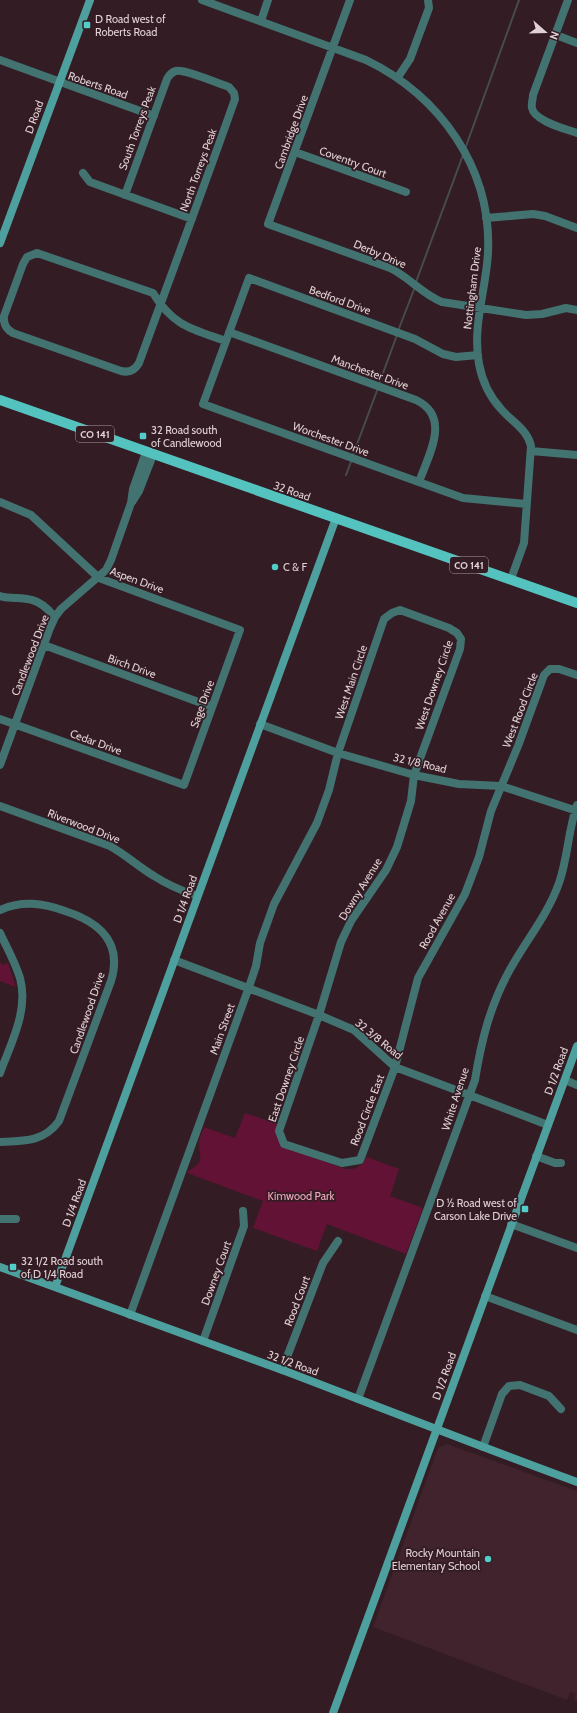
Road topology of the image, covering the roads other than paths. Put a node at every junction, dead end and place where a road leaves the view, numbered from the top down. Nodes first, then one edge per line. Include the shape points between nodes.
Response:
1 (90, 0) edge
2 (202, 0) edge
3 (268, 0) edge
4 (350, 0) edge
5 (428, 0) edge
6 (568, 0) edge
7 (261, 21) junction
8 (556, 35) junction
9 (577, 43) edge
10 (332, 47) junction
11 (0, 60) edge
12 (398, 77) junction
13 (59, 83) junction
14 (234, 93) joint
15 (154, 116) junction
16 (577, 133) edge
17 (295, 152) junction
18 (82, 173) dead end
19 (406, 192) dead end
20 (125, 194) junction
21 (486, 218) junction
22 (192, 219) junction
23 (268, 224) joint
24 (577, 228) edge
25 (0, 243) edge
26 (161, 304) junction
27 (479, 308) junction
28 (577, 310) edge
29 (229, 332) junction
30 (226, 341) junction
31 (478, 355) junction
32 (1, 401) edge
33 (531, 452) junction
34 (150, 453) junction
35 (577, 455) edge
36 (418, 482) junction
37 (0, 502) edge
38 (526, 504) junction
39 (336, 518) junction
40 (99, 578) junction
41 (511, 579) junction
42 (0, 596) edge
43 (577, 603) edge
44 (55, 617) junction
45 (384, 619) joint
46 (240, 630) joint
47 (44, 645) junction
48 (577, 675) edge
49 (212, 707) junction
50 (0, 719) edge
51 (15, 724) junction
52 (260, 724) junction
53 (338, 753) junction
54 (0, 765) edge
55 (414, 775) junction
56 (184, 785) joint
57 (501, 786) junction
58 (0, 806) edge
59 (576, 809) edge
60 (198, 896) junction
61 (0, 910) edge
62 (0, 933) edge
63 (174, 960) junction
64 (249, 987) junction
65 (319, 1015) junction
66 (577, 1046) edge
67 (395, 1067) junction
68 (0, 1073) edge
69 (565, 1080) junction
70 (577, 1085) edge
71 (469, 1096) junction
72 (548, 1125) junction
73 (0, 1142) edge
74 (536, 1156) junction
75 (360, 1160) joint
76 (562, 1163) dead end
77 (243, 1211) dead end
78 (0, 1219) edge
79 (16, 1219) dead end
80 (511, 1224) junction
81 (338, 1241) dead end
82 (577, 1248) edge
83 (0, 1266) edge
84 (55, 1287) junction
85 (485, 1296) junction
86 (130, 1315) junction
87 (577, 1330) edge
88 (203, 1341) junction
89 (282, 1370) junction
90 (358, 1399) junction
91 (561, 1409) dead end
92 (437, 1429) junction
93 (483, 1448) junction
94 (577, 1482) edge
95 (333, 1713) edge

1 - 13 street, D Road
2 - 7 street, Nottingham Drive
3 - 7 street
4 - 10 street, Cambridge Drive
5 - 12 street via 429,8 410,59
6 - 8 street
7 - 10 street, Nottingham Drive
8 - 9 street
8 - 16 street via 533,95 531,107 541,120
10 - 12 street, Nottingham Drive via 366,60
10 - 17 street, Cambridge Drive
11 - 13 street, Roberts Road
12 - 21 street, Nottingham Drive via 428,102 456,137 477,179
13 - 15 street, Roberts Road
13 - 25 street, D Road
14 - 15 street, South Torreys Peak via 229,88 184,71 174,72 167,80
14 - 22 street, North Torreys Peak via 235,99
15 - 20 street, South Torreys Peak
17 - 19 street, Coventry Court
17 - 23 street, Cambridge Drive
18 - 20 street via 90,182
20 - 22 street
21 - 24 street via 533,214
21 - 27 street, Nottingham Drive via 488,252
22 - 26 street, North Torreys Peak
23 - 27 street, Derby Drive via 390,268 435,299
26 - 26 street, North Torreys Peak via 153,293 37,253 24,260 4,319 7,329 13,333 127,372 139,363
26 - 30 street via 183,325
27 - 28 street, Derby Drive via 530,316 566,308
27 - 31 street, Nottingham Drive
29 - 30 street, Worchester Drive
29 - 31 street, Bedford Drive via 249,278 415,339 443,354 456,357
29 - 36 street, Manchester Drive via 424,405 434,417 436,433
30 - 36 street, Worchester Drive via 203,404
31 - 33 street, Nottingham Drive via 490,394 502,410 525,432 530,441
32 - 34 main road, 32 Road / CO 141
33 - 35 street
33 - 38 street, Nottingham Drive
34 - 39 main road, 32 Road / CO 141
34 - 40 street, Candlewood Drive via 139,492 131,503 112,560
36 - 38 street, Worchester Drive via 462,498
37 - 40 street, Aspen Drive via 31,515
38 - 41 street, Nottingham Drive via 524,543
39 - 41 main road, 32 Road / CO 141
39 - 52 street, D 1/4 Road
40 - 44 street, Candlewood Drive
40 - 46 street, Aspen Drive
41 - 43 main road, 32 Road / CO 141
42 - 44 street via 32,600 44,606
44 - 47 street, Candlewood Drive
45 - 53 street, West Main Circle
45 - 55 street, West Downey Circle via 400,610 449,628 461,639 460,649
46 - 49 street, Sage Drive
47 - 49 street, Birch Drive
47 - 51 street, Candlewood Drive
48 - 57 street, West Rood Circle via 550,669 544,675
49 - 56 street, Sage Drive
50 - 51 street, Cedar Drive
51 - 54 street, Candlewood Drive
51 - 56 street, Cedar Drive
52 - 53 street, 32 1/8 Road
52 - 60 street, D 1/4 Road
53 - 55 street, 32 1/8 Road
53 - 64 street, Main Street via 329,790 317,823 274,904 260,943
55 - 57 street, 32 1/8 Road via 459,784
55 - 65 street, Downy Avenue via 411,801 397,847 386,870 351,921 341,942
57 - 59 street, 32 1/8 Road
57 - 67 street, Rood Avenue via 465,894 418,978
58 - 60 street, Riverwood Drive via 110,846 167,884
59 - 71 street, White Avenue via 571,822 560,882 544,917 499,991 481,1044 475,1080
60 - 63 street, D 1/4 Road
61 - 73 street, Candlewood Drive via 18,904 39,903 86,918 107,938 114,965 111,981 59,1120 46,1134 33,1140
62 - 68 street via 20,978 22,996 18,1024
63 - 64 street, 32 3/8 Road
63 - 84 street, D 1/4 Road
64 - 65 street, 32 3/8 Road
64 - 86 street, Main Street
65 - 67 street, 32 3/8 Road via 354,1030
65 - 75 street, East Downey Circle via 279,1131 284,1144 342,1163
66 - 69 street, D 1/2 Road
67 - 71 street, 32 3/8 Road
67 - 75 street, Rood Circle East
69 - 70 street
69 - 72 street, D 1/2 Road
71 - 72 street, 32 3/8 Road
71 - 90 street, White Avenue
72 - 74 street, D 1/2 Road
74 - 76 street
74 - 80 street, D 1/2 Road
77 - 88 street, Downey Court via 244,1226
78 - 79 street
80 - 82 street
80 - 85 street, D 1/2 Road
81 - 89 street, Rood Court via 323,1263
83 - 84 street, 32 1/2 Road
84 - 86 street, 32 1/2 Road
85 - 87 street
85 - 92 street, D 1/2 Road
86 - 88 street, 32 1/2 Road
88 - 89 street, 32 1/2 Road
89 - 90 street, 32 1/2 Road
90 - 92 street, 32 1/2 Road
91 - 93 street via 549,1396 520,1385 509,1386 502,1394
92 - 93 street, 32 1/2 Road
92 - 95 street, D 1/2 Road
93 - 94 street, 32 1/2 Road

